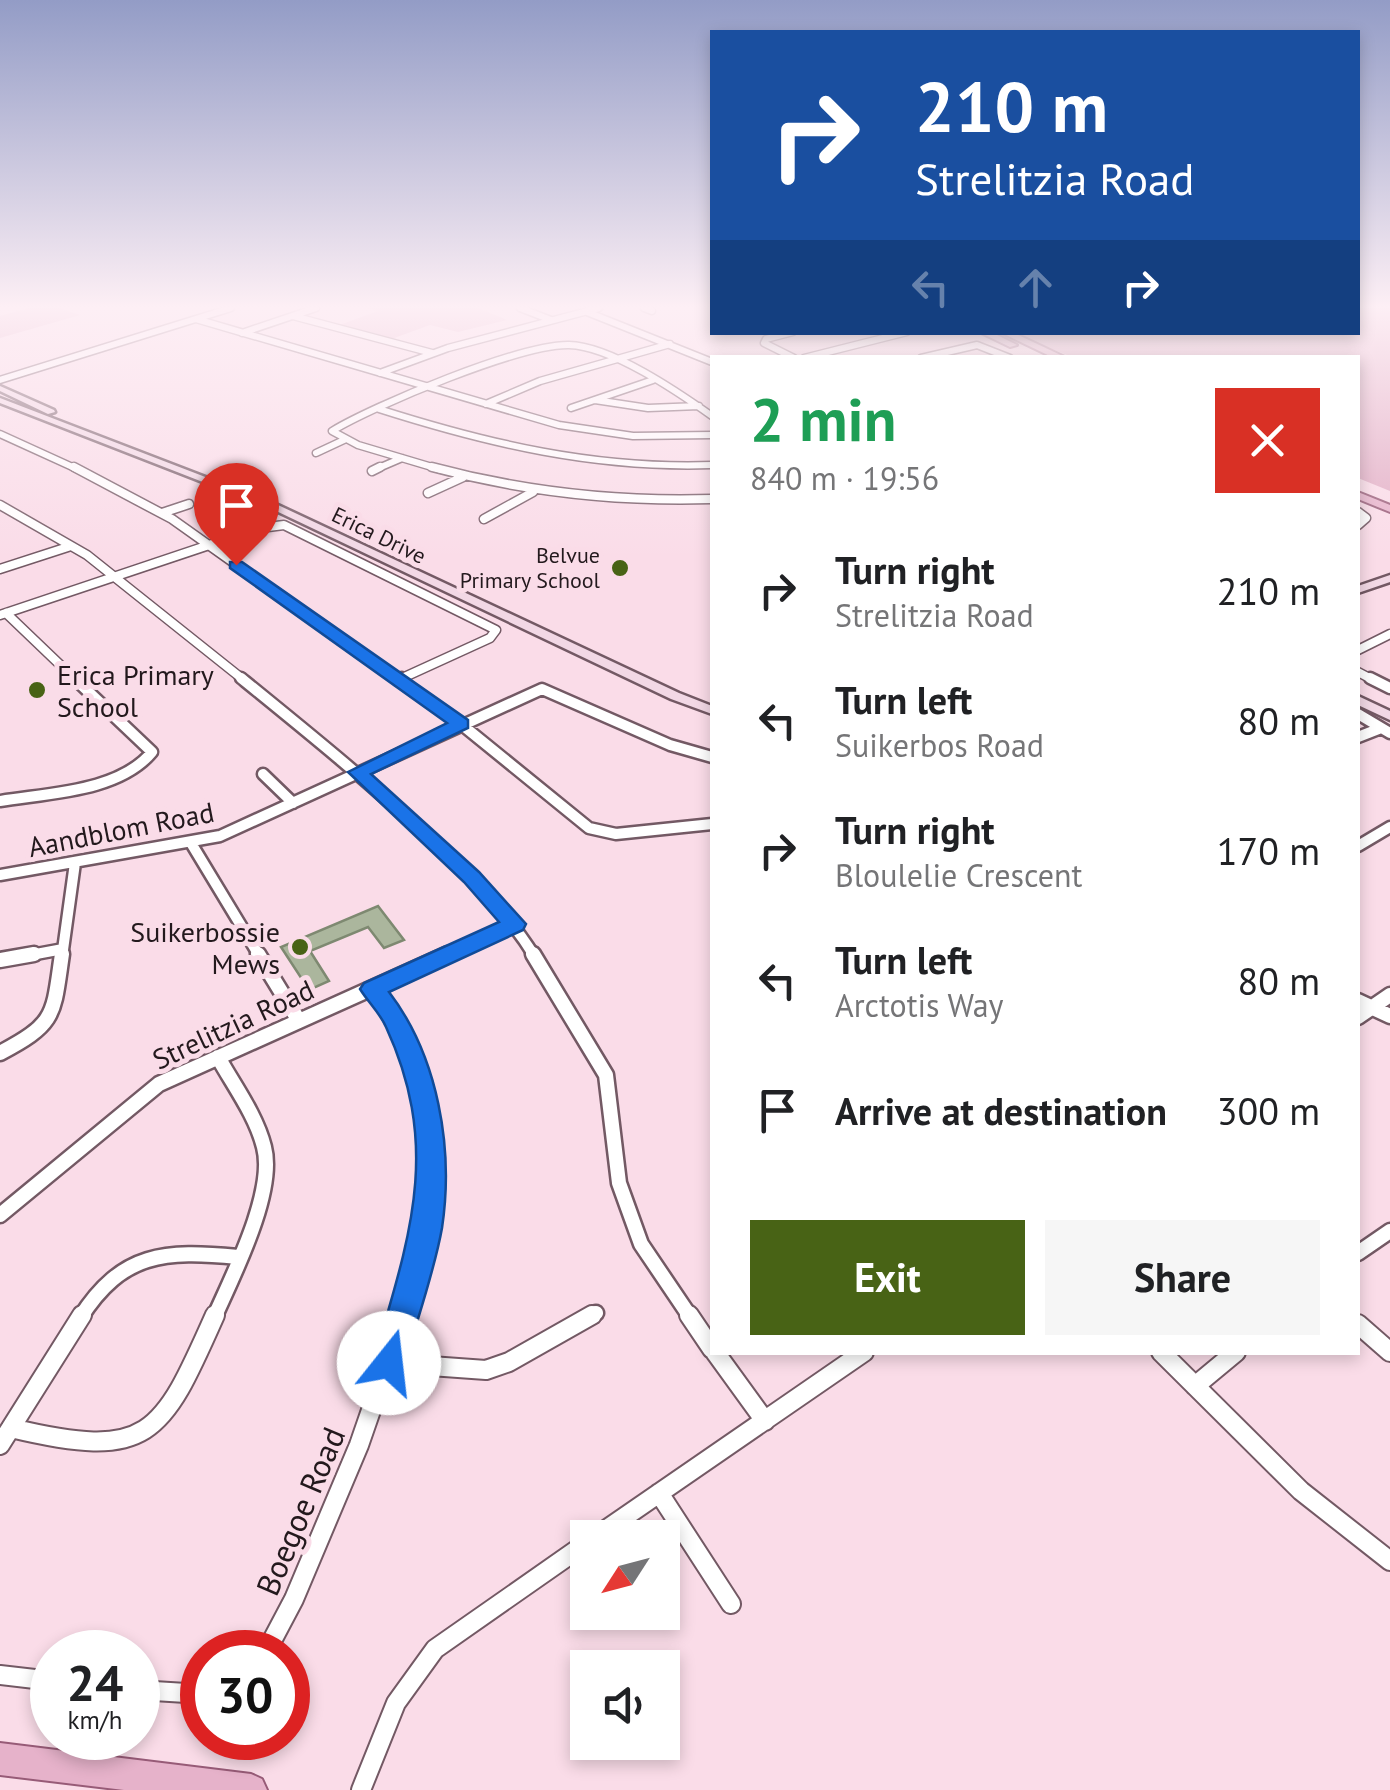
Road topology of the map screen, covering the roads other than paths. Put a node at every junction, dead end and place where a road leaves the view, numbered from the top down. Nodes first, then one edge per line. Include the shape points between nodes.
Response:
1 (9, 392) edge
2 (421, 392) edge
3 (442, 392) edge
4 (513, 392) edge
5 (620, 392) edge
6 (673, 392) edge
7 (0, 400) edge
8 (595, 400) junction
9 (486, 404) junction
10 (699, 406) junction
11 (571, 408) dead end
12 (379, 409) junction
13 (710, 414) edge
14 (80, 430) junction
15 (0, 434) edge
16 (710, 435) edge
17 (14, 440) junction
18 (346, 440) junction
19 (0, 444) edge
20 (316, 453) dead end
21 (402, 458) junction
22 (710, 466) edge
23 (372, 472) dead end
24 (463, 477) junction
25 (124, 478) dead end
26 (1360, 483) edge
27 (108, 485) junction
28 (534, 492) junction
29 (428, 493) dead end
30 (1360, 496) edge
31 (1390, 496) edge
32 (710, 499) edge
33 (0, 504) edge
34 (189, 504) dead end
35 (1390, 509) edge
36 (162, 514) junction
37 (484, 519) dead end
38 (72, 546) junction
39 (209, 546) junction
40 (1390, 566) edge
41 (0, 569) edge
42 (116, 576) junction
43 (1360, 578) edge
44 (1390, 578) edge
45 (1360, 589) edge
46 (3, 614) edge
47 (1390, 634) edge
48 (1360, 649) edge
49 (1360, 673) edge
50 (398, 680) junction
51 (1390, 688) edge
52 (1360, 702) edge
53 (710, 709) edge
54 (1360, 715) edge
55 (461, 724) junction
56 (1387, 726) edge
57 (1360, 737) edge
58 (710, 756) edge
59 (358, 772) junction
60 (263, 774) dead end
61 (0, 801) edge
62 (293, 803) junction
63 (710, 824) edge
64 (1390, 827) edge
65 (191, 843) junction
66 (1360, 845) edge
67 (75, 862) junction
68 (0, 875) edge
69 (515, 924) junction
70 (63, 949) junction
71 (0, 960) edge
72 (373, 989) junction
73 (1390, 995) edge
74 (1360, 1001) edge
75 (1372, 1007) junction
76 (1360, 1016) edge
77 (1390, 1016) edge
78 (299, 1021) junction
79 (0, 1053) edge
80 (218, 1058) junction
81 (0, 1214) edge
82 (1390, 1231) edge
83 (1360, 1253) edge
84 (238, 1256) junction
85 (596, 1313) dead end
86 (1360, 1326) edge
87 (710, 1345) edge
88 (1390, 1352) edge
89 (717, 1355) edge
90 (860, 1355) edge
91 (1164, 1355) edge
92 (1232, 1355) edge
93 (389, 1363) junction
94 (1195, 1386) junction
95 (765, 1421) junction
96 (11, 1428) junction
97 (0, 1445) edge
98 (660, 1493) junction
99 (620, 1520) edge
100 (570, 1554) edge
101 (1390, 1562) edge
102 (731, 1604) dead end
103 (276, 1630) edge
104 (0, 1675) edge
105 (30, 1678) edge
106 (0, 1759) edge
107 (251, 1790) edge
108 (360, 1790) edge

1 - 14 main road, Erica Drive
2 - 12 street
3 - 9 street
4 - 9 street
5 - 8 street
6 - 10 street
7 - 14 main road, Erica Drive
8 - 10 street
8 - 11 street
9 - 16 street via 592,432
10 - 13 street
12 - 18 street via 332,431
12 - 22 street via 561,460
14 - 53 main road, Erica Drive via 258,500
15 - 17 street
17 - 19 street
17 - 27 street
18 - 20 street
18 - 21 street
21 - 23 street
21 - 24 street
24 - 28 street
24 - 29 street
25 - 27 street
26 - 31 main road
27 - 36 street
28 - 32 street
28 - 37 street
30 - 35 main road
33 - 38 street
34 - 36 street
36 - 39 street
38 - 41 street
38 - 42 street
39 - 42 street
39 - 50 street
39 - 50 street via 284,525 496,630
40 - 43 main road
42 - 46 street
42 - 59 street
44 - 45 main road
46 - 61 street via 152,752 143,764 95,782
47 - 48 street
49 - 51 street
50 - 55 street
52 - 56 main road
54 - 56 street
55 - 58 street, Aandblom Road via 542,690
55 - 59 street, Aandblom Road
55 - 63 street via 599,832
56 - 57 street
59 - 62 street, Aandblom Road
59 - 69 street
60 - 62 street
62 - 65 street, Aandblom Road
64 - 66 street
65 - 67 street, Aandblom Road
65 - 78 street
67 - 68 street, Aandblom Road
67 - 70 street
69 - 72 street, Strelitzia Road
69 - 87 street via 606,1075 619,1183 641,1244
70 - 71 street
70 - 79 street via 47,1024
72 - 78 street, Strelitzia Road
72 - 93 street, Boegoe Road via 396,1020 417,1074 431,1168 427,1228
73 - 75 street
74 - 75 street
75 - 76 street
75 - 77 street
78 - 80 street, Strelitzia Road
80 - 81 street, Strelitzia Road via 159,1084
80 - 84 street via 266,1159 255,1217
82 - 83 street
84 - 96 street via 170,1251 117,1272 98,1290
84 - 96 street via 179,1396 164,1416 122,1443 102,1445
85 - 93 street via 486,1370
86 - 88 street
89 - 95 street
90 - 95 street
91 - 94 street
92 - 94 street
93 - 103 street, Boegoe Road via 357,1454
94 - 101 street via 1301,1491
95 - 98 street
96 - 97 street
98 - 99 street
98 - 102 street
100 - 108 street via 435,1650 396,1703
104 - 105 street
106 - 107 main road

